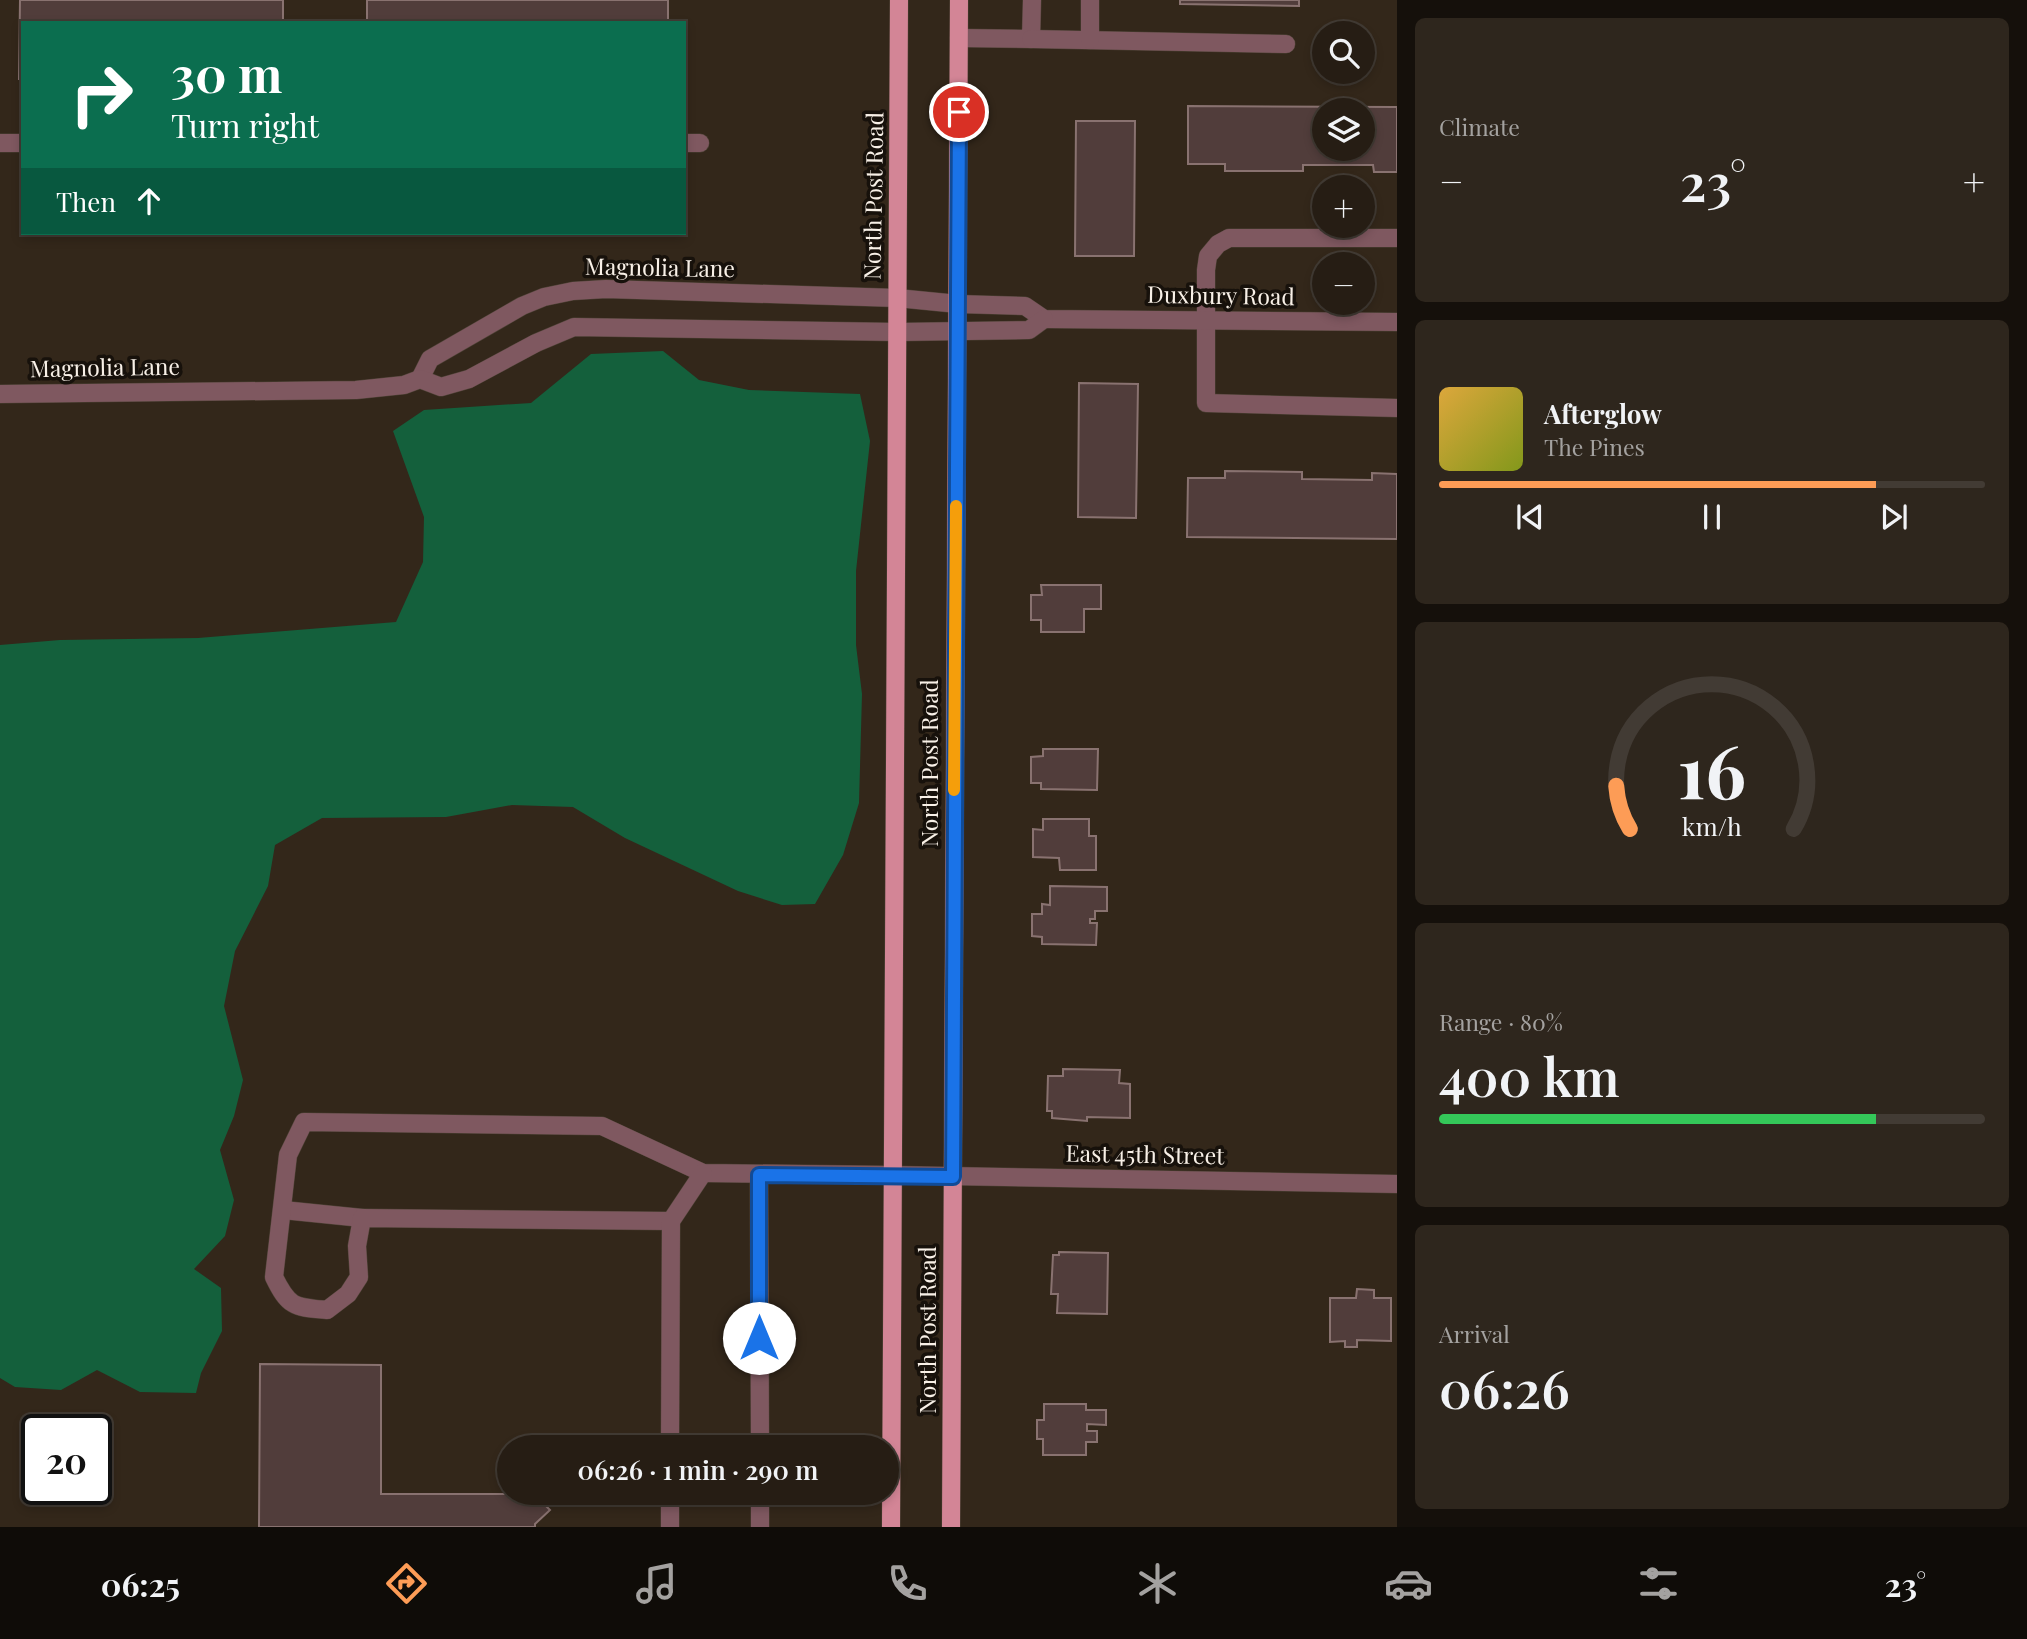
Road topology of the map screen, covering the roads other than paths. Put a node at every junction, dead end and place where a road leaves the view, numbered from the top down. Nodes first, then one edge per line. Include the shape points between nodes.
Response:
1 (899, 0) edge
2 (959, 0) edge
3 (1032, 0) edge
4 (1090, 0) edge
5 (959, 38) junction
6 (1031, 39) junction
7 (1090, 40) junction
8 (1286, 44) dead end
9 (0, 144) edge
10 (21, 144) edge
11 (1397, 238) edge
12 (897, 298) junction
13 (928, 301) joint
14 (958, 304) junction
15 (1044, 319) junction
16 (1205, 320) junction
17 (1397, 322) edge
18 (958, 330) junction
19 (898, 332) junction
20 (929, 332) joint
21 (420, 379) junction
22 (0, 394) edge
23 (1397, 408) edge
24 (703, 1172) junction
25 (759, 1175) junction
26 (892, 1175) junction
27 (953, 1177) junction
28 (1397, 1184) edge
29 (283, 1210) junction
30 (362, 1218) junction
31 (671, 1221) junction
32 (670, 1435) edge
33 (760, 1435) edge
34 (670, 1505) edge
35 (760, 1505) edge
36 (670, 1527) edge
37 (760, 1527) edge
38 (891, 1527) edge
39 (951, 1527) edge

1 - 12 main road, North Post Road
2 - 5 main road, North Post Road
3 - 6 street
4 - 7 street
5 - 6 street
5 - 14 main road, North Post Road
6 - 7 street
7 - 8 street
9 - 10 street
11 - 16 street via 1229,238 1209,256
12 - 13 street, Magnolia Lane
12 - 19 main road, North Post Road
12 - 21 street, Magnolia Lane via 573,291 522,306 430,359
13 - 14 street, Duxbury Road
14 - 15 street, Duxbury Road via 1025,306
14 - 18 main road, North Post Road
15 - 16 street, Duxbury Road
15 - 18 street, Duxbury Road via 1029,331
16 - 17 street, Duxbury Road
16 - 23 street via 1206,403
18 - 20 street, Duxbury Road
18 - 27 main road, North Post Road
19 - 20 street, Magnolia Lane
19 - 21 street, Magnolia Lane via 574,327 469,379 441,387
19 - 26 main road, North Post Road
21 - 22 street, Magnolia Lane via 356,390
24 - 25 street, East 45th Street
24 - 29 street via 602,1126 304,1122 288,1155
24 - 31 street
25 - 26 street, East 45th Street
25 - 33 street
26 - 27 street, East 45th Street
26 - 38 main road, North Post Road
27 - 28 street, East 45th Street
27 - 39 main road, North Post Road
29 - 30 street
29 - 30 street via 274,1277 298,1308 327,1310 348,1294 359,1277 356,1246
30 - 31 street
31 - 32 street
34 - 36 street
35 - 37 street

